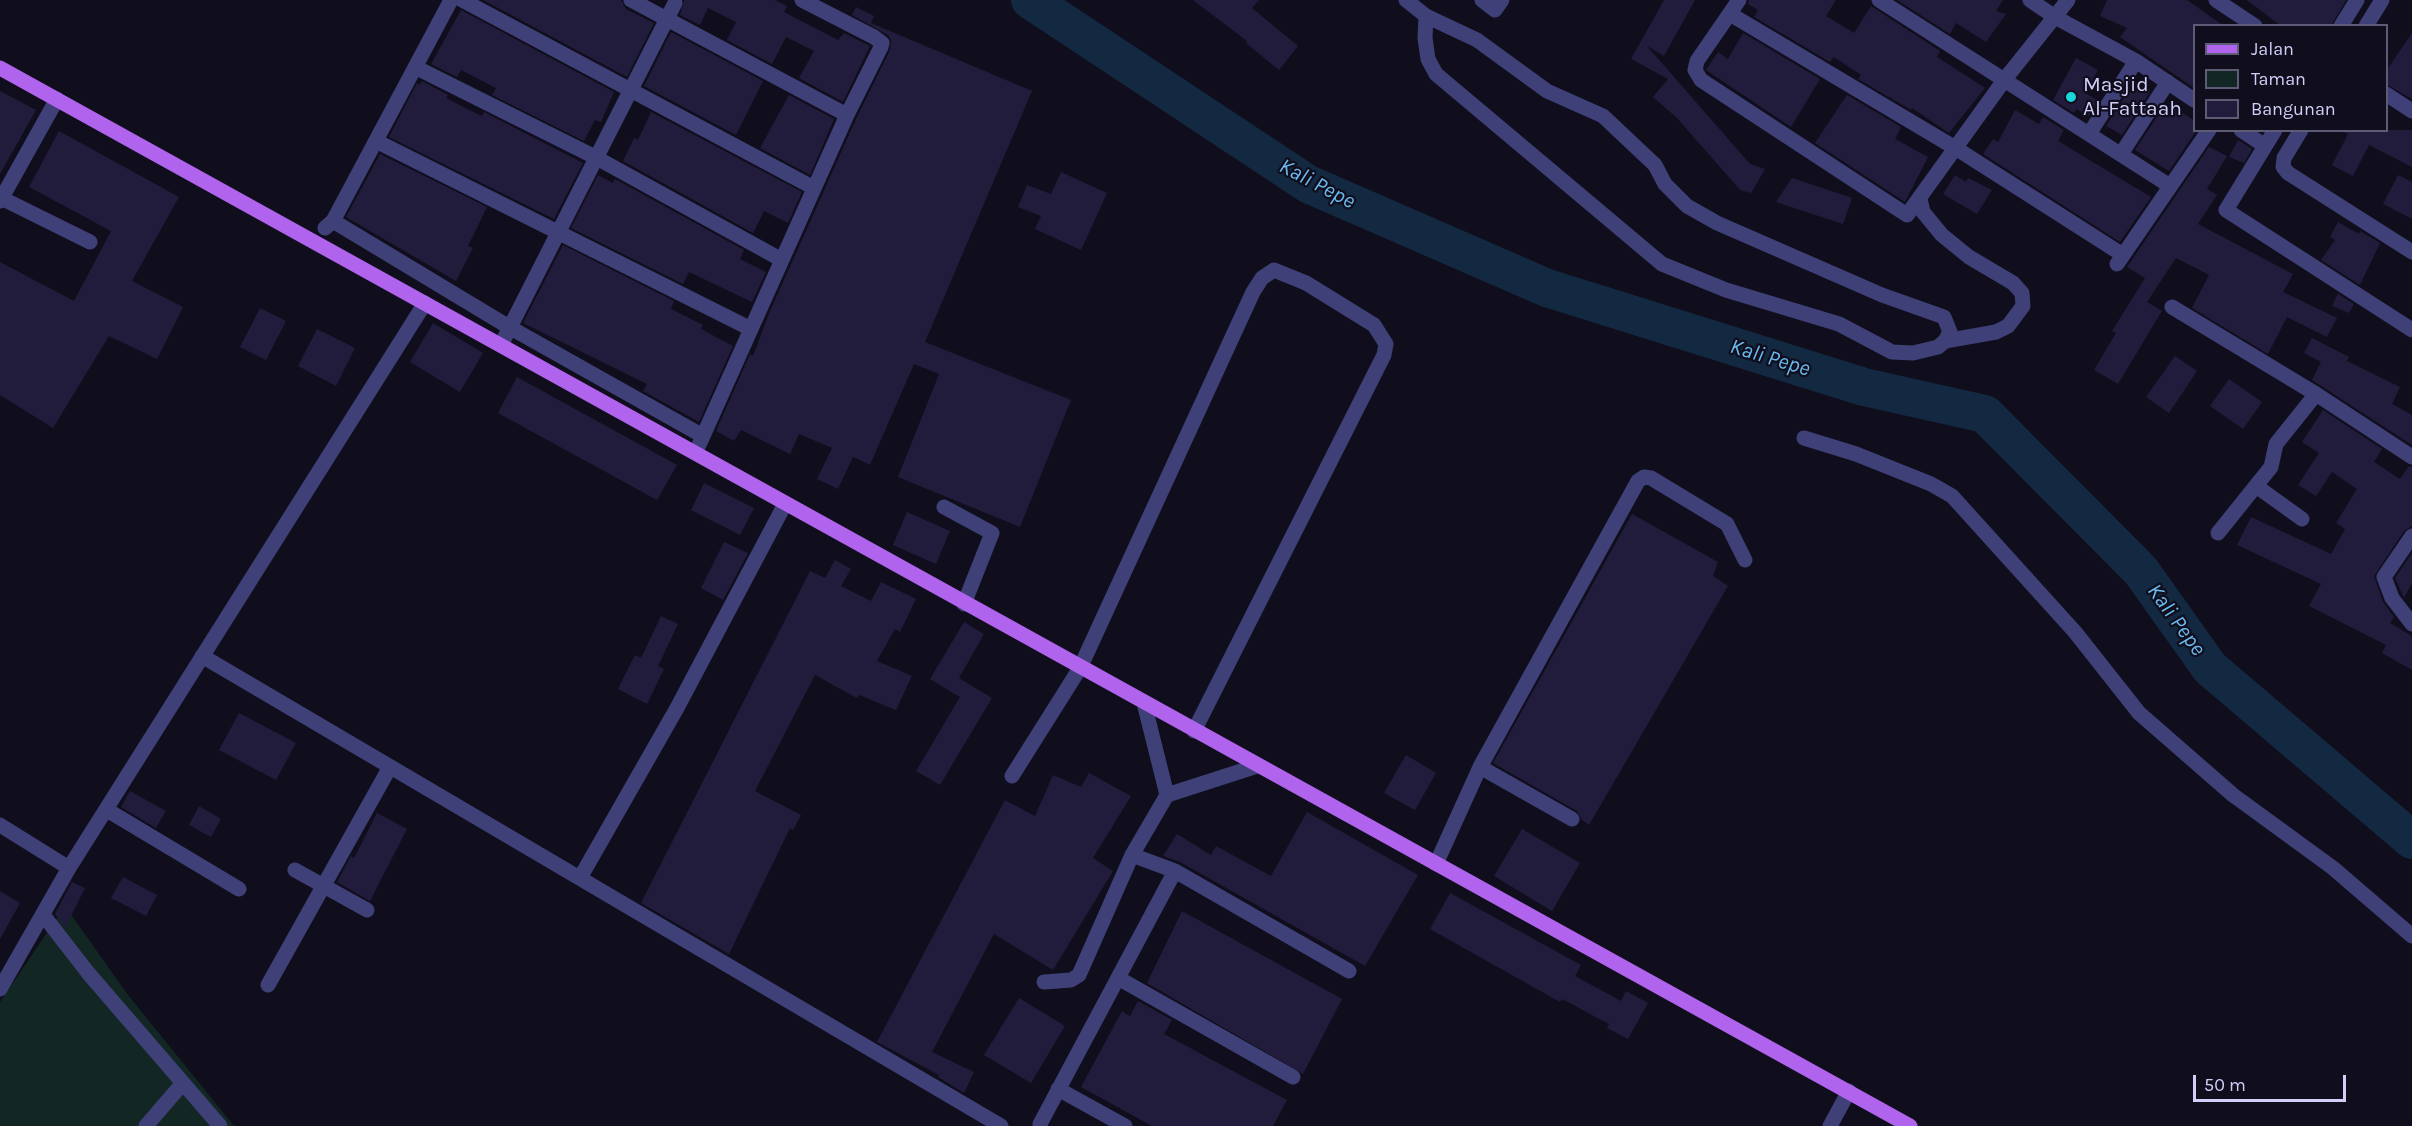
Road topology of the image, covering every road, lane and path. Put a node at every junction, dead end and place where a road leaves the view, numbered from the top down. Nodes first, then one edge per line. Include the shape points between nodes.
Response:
1 (451, 0) edge
2 (462, 0) edge
3 (631, 0) edge
4 (802, 0) edge
5 (1406, 0) edge
6 (1482, 0) edge
7 (1502, 0) edge
8 (1739, 0) edge
9 (1879, 0) edge
10 (2031, 0) edge
11 (2068, 0) edge
12 (2216, 0) edge
13 (2357, 0) edge
14 (2382, 0) edge
15 (675, 3) dead end
16 (1730, 14) junction
17 (1426, 16) junction
18 (2055, 17) junction
19 (668, 18) junction
20 (2252, 24) edge
21 (2342, 24) edge
22 (2367, 24) edge
23 (2136, 61) junction
24 (415, 67) junction
25 (0, 68) edge
26 (2006, 79) junction
27 (2168, 82) junction
28 (632, 89) junction
29 (2388, 95) edge
30 (57, 99) junction
31 (2193, 99) edge
32 (2412, 111) edge
33 (847, 115) junction
34 (2208, 132) edge
35 (2244, 132) edge
36 (2274, 132) edge
37 (2300, 132) edge
38 (2089, 134) junction
39 (376, 141) junction
40 (2265, 146) junction
41 (1957, 149) junction
42 (2121, 154) junction
43 (595, 157) junction
44 (2170, 186) junction
45 (814, 188) junction
46 (1, 199) edge
47 (1920, 199) junction
48 (557, 232) junction
49 (90, 242) dead end
50 (2412, 252) edge
51 (782, 260) junction
52 (425, 303) junction
53 (2172, 307) dead end
54 (509, 327) junction
55 (751, 329) junction
56 (2412, 330) edge
57 (1945, 341) junction
58 (501, 345) junction
59 (2316, 394) junction
60 (1804, 438) dead end
61 (2412, 457) edge
62 (2256, 486) junction
63 (785, 504) junction
64 (944, 507) dead end
65 (2302, 519) dead end
66 (2218, 534) dead end
67 (2412, 536) edge
68 (1745, 560) dead end
69 (964, 604) junction
70 (2412, 624) edge
71 (202, 656) junction
72 (1080, 668) junction
73 (1144, 703) junction
74 (1194, 731) junction
75 (1257, 766) junction
76 (390, 767) junction
77 (1480, 767) junction
78 (1012, 776) dead end
79 (1167, 795) junction
80 (106, 810) junction
81 (1572, 819) dead end
82 (0, 825) edge
83 (1132, 855) junction
84 (1436, 864) junction
85 (69, 868) junction
86 (295, 870) dead end
87 (1175, 872) junction
88 (580, 878) junction
89 (324, 886) junction
90 (239, 889) dead end
91 (367, 910) dead end
92 (44, 916) junction
93 (2412, 936) edge
94 (1349, 971) dead end
95 (1118, 978) junction
96 (1044, 982) dead end
97 (268, 985) dead end
98 (0, 989) edge
99 (1293, 1077) dead end
100 (183, 1083) junction
101 (1058, 1089) junction
102 (1849, 1091) junction
103 (1040, 1124) dead end
104 (146, 1126) edge
105 (220, 1126) edge
106 (1001, 1126) edge
107 (1125, 1126) edge
108 (1830, 1126) edge
109 (1910, 1126) edge

1 - 24 street
2 - 28 street
3 - 19 street
4 - 33 street via 882,44
5 - 17 street
6 - 7 street via 1496,10
8 - 16 street
9 - 26 street
10 - 18 street
11 - 18 street
12 - 20 street
13 - 21 street
14 - 22 street
15 - 19 street
16 - 41 street
16 - 47 street via 1697,61 1695,70 1701,80 1907,215
17 - 57 street via 1477,40 1547,91 1603,116 1655,165 1665,184 1687,206 1717,223 1882,295 1944,317 1950,332
17 - 57 street via 1428,59 1436,74 1662,264 1726,290 1839,324 1892,352 1913,353 1938,347
18 - 23 street
18 - 26 street
19 - 28 street
19 - 33 street
23 - 27 street
23 - 38 street
24 - 39 street
24 - 43 street
25 - 30 main road
26 - 38 street
26 - 41 street
27 - 31 street
27 - 42 street
28 - 43 street
28 - 45 street
29 - 32 street
30 - 46 street
30 - 52 main road
33 - 45 street
34 - 44 street
35 - 40 street
36 - 40 street
37 - 50 street via 2284,158 2283,167 2288,173
38 - 42 street
39 - 48 street
39 - 54 street via 329,224
40 - 56 street via 2226,210
41 - 44 street via 2120,259
41 - 47 street
42 - 44 street
43 - 48 street
43 - 51 street
45 - 51 street
46 - 49 street
47 - 57 street via 1923,212 1942,236 2022,293 2023,306 2008,326 1996,332
48 - 54 street
48 - 55 street
51 - 55 street
52 - 58 main road
52 - 71 street
53 - 59 street
54 - 55 street via 701,441
54 - 58 street
58 - 63 main road
59 - 61 street
59 - 62 street via 2276,444 2271,467
60 - 93 street via 1856,454 1952,496 2075,632 2139,713 2234,795 2333,867
62 - 65 street
62 - 66 street
63 - 69 main road
63 - 88 street via 677,708
64 - 69 street via 993,533
67 - 70 street via 2384,577 2392,598
68 - 77 street via 1727,524 1651,478 1638,481
69 - 72 main road
71 - 76 street
71 - 80 street
72 - 73 main road
72 - 74 street via 1253,292 1262,278 1274,270 1306,283 1374,325 1386,344 1384,355
72 - 78 street
73 - 74 main road
73 - 79 street
74 - 75 main road
75 - 79 street
75 - 84 main road
76 - 88 street
76 - 89 street
77 - 81 street
77 - 84 street
79 - 83 street
80 - 85 street
80 - 90 street
82 - 85 street
83 - 87 street
83 - 96 street via 1078,975 1071,980
84 - 102 main road
85 - 92 street
86 - 89 street
87 - 94 street
87 - 95 street
88 - 106 street
89 - 91 street
89 - 97 street
92 - 98 street
92 - 100 street
95 - 99 street
95 - 101 street
100 - 104 street
100 - 105 street
101 - 103 street
101 - 107 street
102 - 108 street
102 - 109 main road

